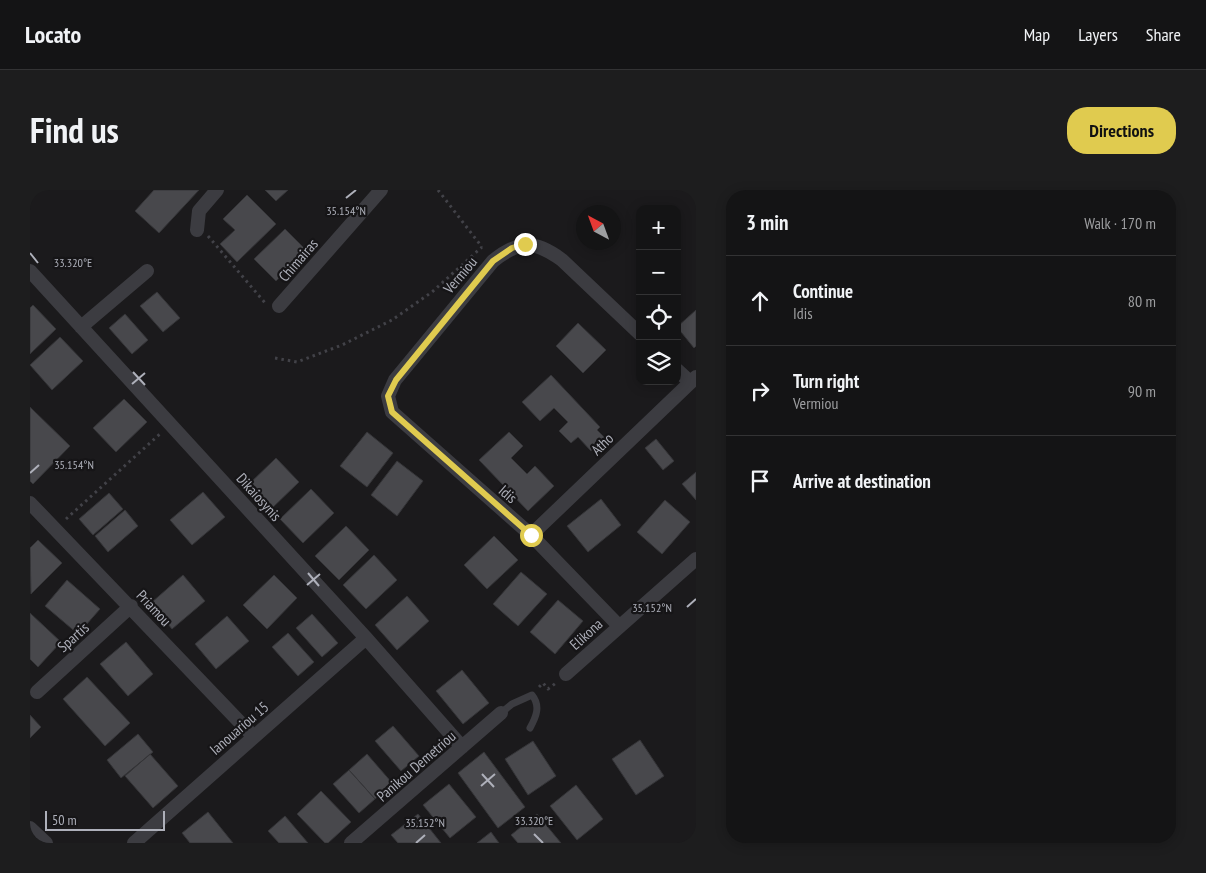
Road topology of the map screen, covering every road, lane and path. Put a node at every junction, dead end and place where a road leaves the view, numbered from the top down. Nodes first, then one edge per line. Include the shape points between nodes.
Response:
1 (218, 190) edge
2 (381, 190) edge
3 (438, 190) edge
4 (197, 230) joint
5 (482, 247) junction
6 (493, 261) junction
7 (30, 271) edge
8 (148, 271) dead end
9 (279, 306) joint
10 (81, 327) junction
11 (636, 330) edge
12 (275, 358) dead end
13 (681, 372) edge
14 (693, 379) edge
15 (392, 412) joint
16 (171, 425) junction
17 (30, 503) edge
18 (56, 528) junction
19 (531, 535) junction
20 (696, 559) edge
21 (131, 606) junction
22 (619, 626) junction
23 (366, 638) junction
24 (566, 674) dead end
25 (543, 683) dead end
26 (548, 689) dead end
27 (37, 692) dead end
28 (502, 713) joint
29 (530, 728) dead end
30 (253, 736) junction
31 (462, 747) junction
32 (30, 828) edge
33 (46, 843) edge
34 (134, 843) edge
35 (351, 843) edge

1 - 4 street via 199,211
2 - 9 street, Chimairas
3 - 5 path
4 - 9 path via 211,238 269,308
5 - 6 path
5 - 12 path via 432,292 392,320 342,345 297,362
6 - 11 street, Vermiou via 512,248 525,244 547,249
6 - 15 street, Vermiou via 396,380 388,396
7 - 10 street, Dikaiosynis
8 - 10 street
10 - 16 street, Dikaiosynis
13 - 14 street
14 - 19 street, Atho
15 - 19 street, Idis
16 - 18 path
16 - 23 street, Dikaiosynis
17 - 18 street, Priamou
18 - 21 street, Priamou
19 - 22 street, Idis
20 - 22 street, Elikona
21 - 27 street, Spartis
21 - 30 street, Priamou
22 - 24 street, Elikona
23 - 30 street, Ianouariou 15
23 - 31 street, Dikaiosynis
25 - 26 path
28 - 29 lane via 512,704 532,695 537,701 537,716
28 - 31 street, Panikou Demetriou
30 - 34 street, Ianouariou 15
31 - 35 street, Panikou Demetriou
32 - 33 street

